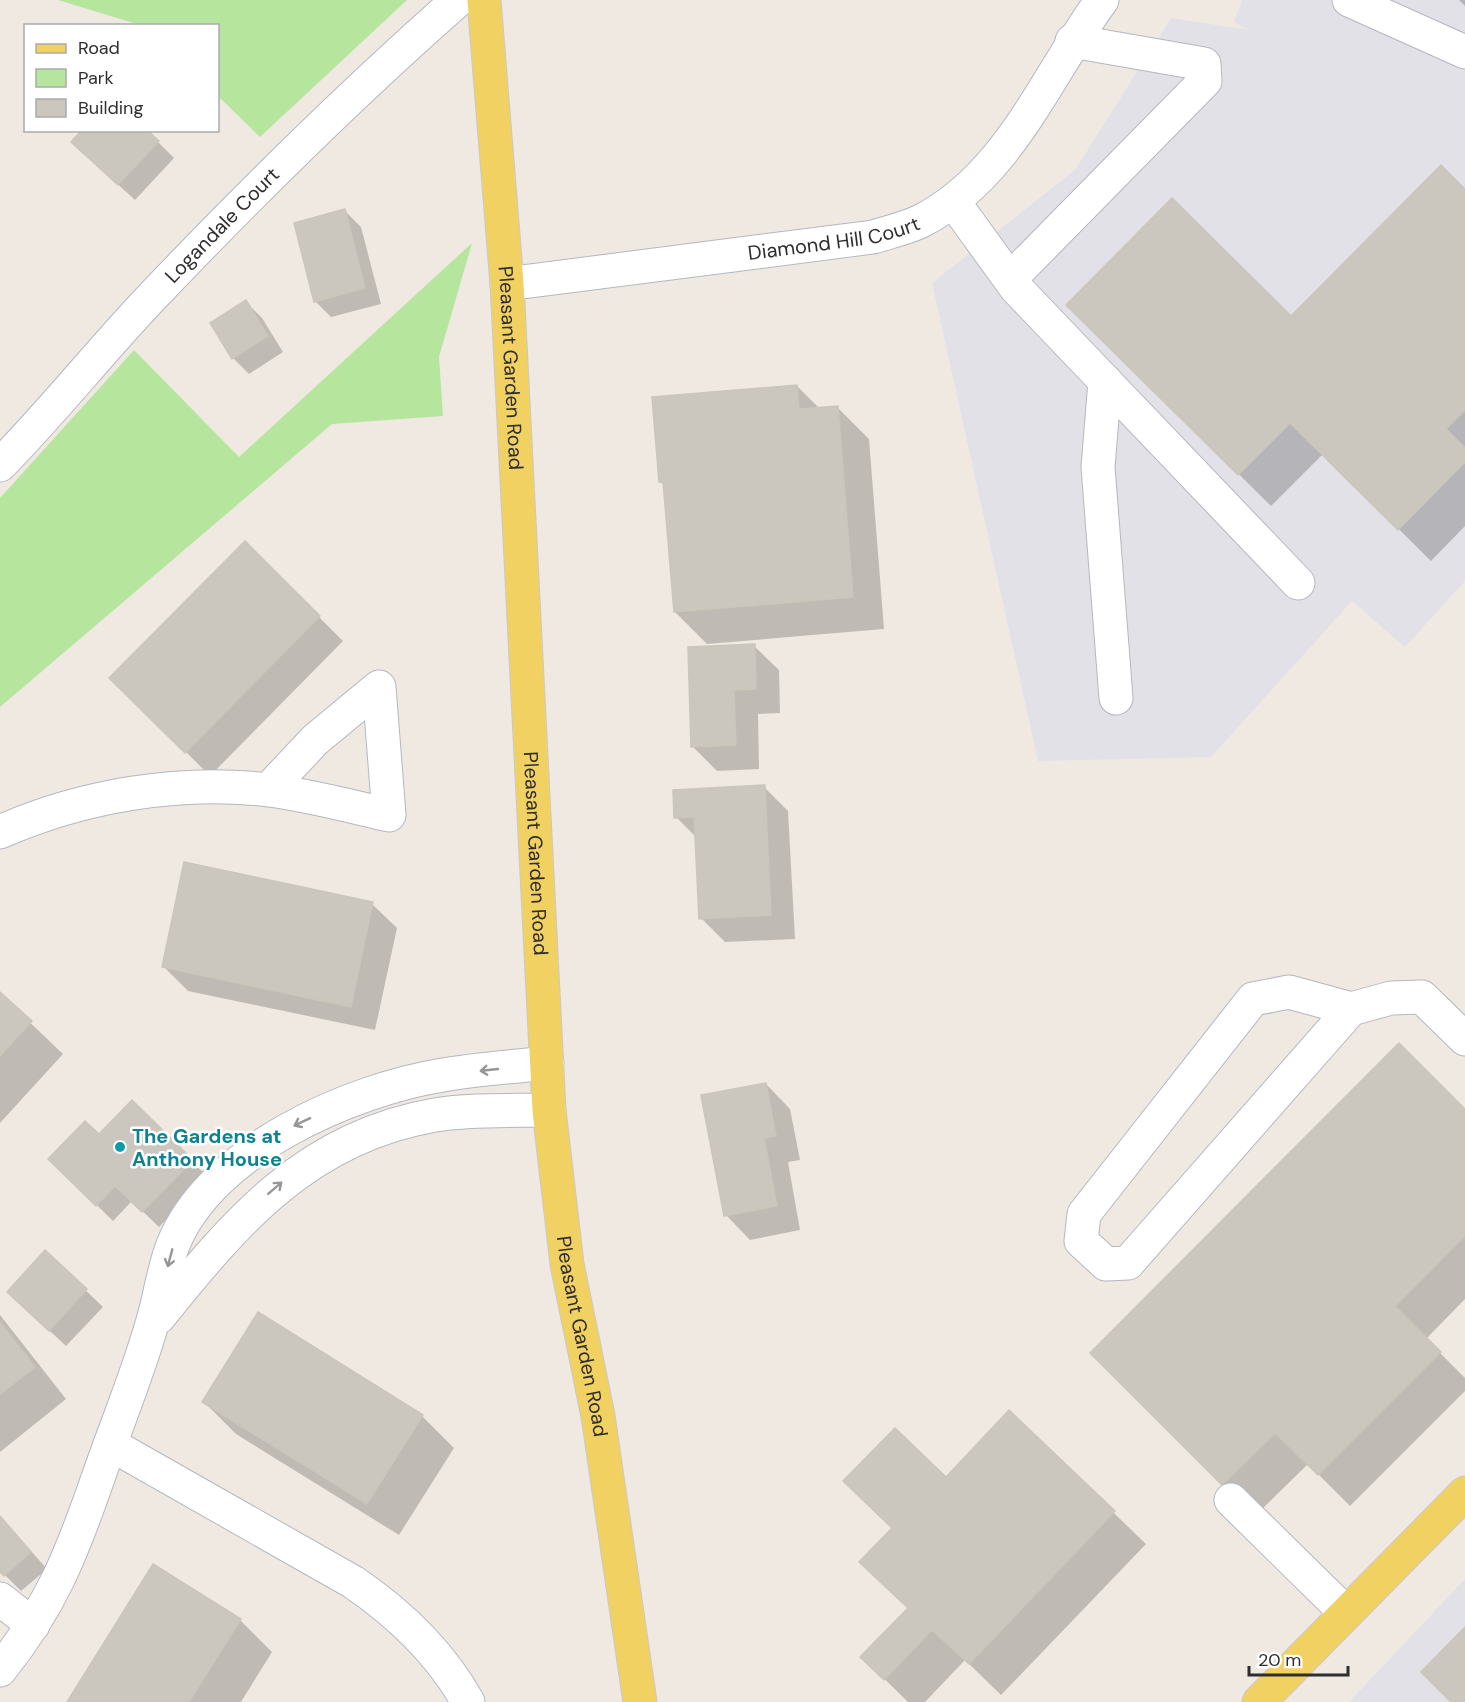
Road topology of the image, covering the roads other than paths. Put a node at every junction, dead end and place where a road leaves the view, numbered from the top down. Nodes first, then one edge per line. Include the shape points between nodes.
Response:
1 (458, 0) edge
2 (484, 0) edge
3 (1102, 0) edge
4 (1349, 0) edge
5 (1072, 41) junction
6 (1465, 52) edge
7 (953, 201) junction
8 (1010, 279) junction
9 (507, 284) junction
10 (1105, 381) junction
11 (0, 465) edge
12 (1299, 583) dead end
13 (1116, 698) dead end
14 (268, 790) dead end
15 (0, 832) edge
16 (1351, 1009) junction
17 (1465, 1039) edge
18 (547, 1064) junction
19 (341, 1105) junction
20 (549, 1110) junction
21 (354, 1139) junction
22 (218, 1181) junction
23 (248, 1213) junction
24 (152, 1325) junction
25 (110, 1444) junction
26 (1465, 1493) edge
27 (1231, 1500) dead end
28 (0, 1599) edge
29 (1346, 1613) junction
30 (33, 1625) junction
31 (0, 1670) edge
32 (468, 1702) edge
33 (640, 1702) edge
34 (1259, 1702) edge

1 - 11 street, Logandale Court via 261,184 147,302
2 - 9 main road, Pleasant Garden Road
3 - 5 street, Diamond Hill Court
4 - 6 street
5 - 7 street, Diamond Hill Court via 1023,124 992,165
5 - 8 street via 1204,64 1205,81
7 - 8 street
7 - 9 street, Diamond Hill Court via 920,222 873,237
8 - 10 street
9 - 18 main road, Pleasant Garden Road
10 - 12 street
10 - 13 street via 1098,467
14 - 15 street via 161,790 83,803
16 - 16 street via 1128,1263 1106,1264 1081,1241 1084,1214 1253,999 1289,992
16 - 17 street via 1391,998 1422,997
18 -> 19 street via 442,1075
18 - 20 main road, Pleasant Garden Road
19 - 21 street
19 -> 22 street via 284,1130
20 - 21 street via 437,1115
20 - 33 main road, Pleasant Garden Road via 567,1264 598,1416
23 -> 21 street via 281,1183
22 - 23 street
22 -> 24 street via 192,1211 173,1245
23 - 24 street via 212,1250
24 - 25 street
25 - 30 street via 62,1575
25 - 32 street via 384,1603 428,1646
26 - 29 main road
27 - 29 street
28 - 30 street
29 - 34 main road
30 - 31 street

